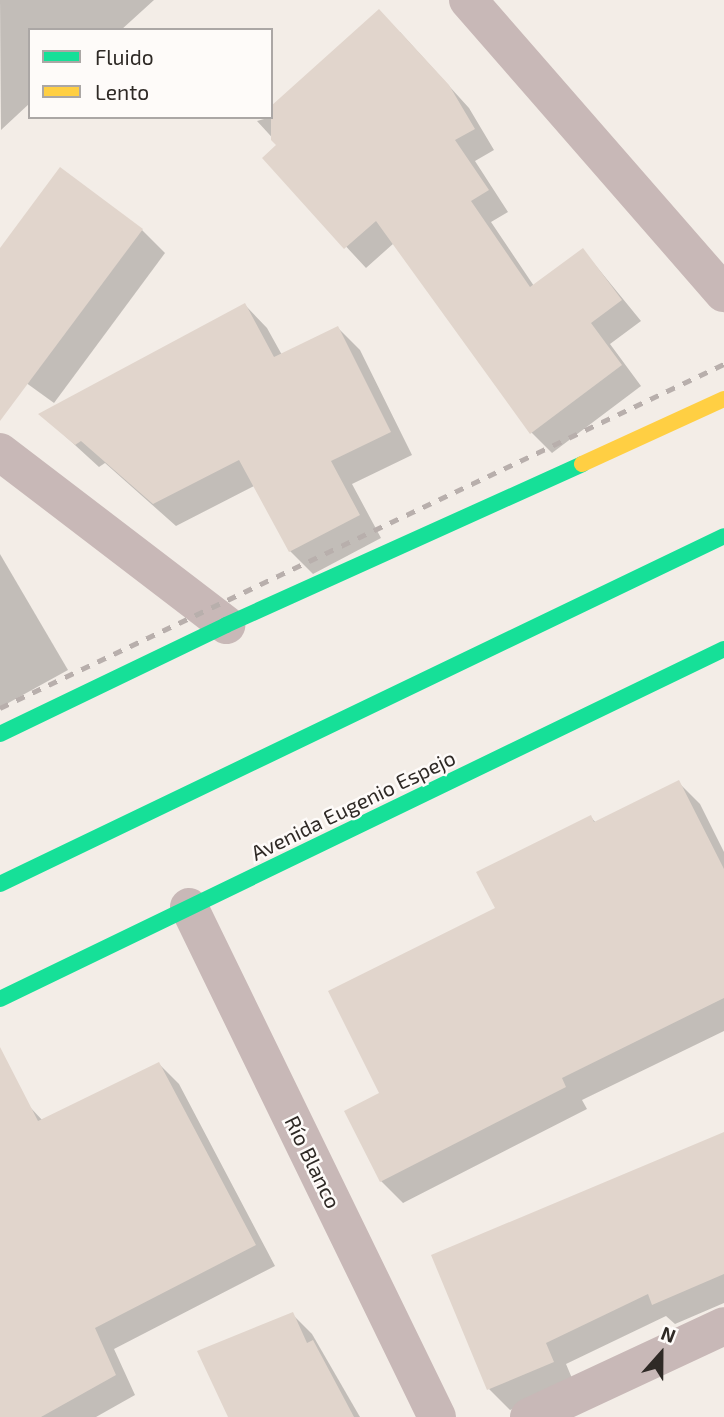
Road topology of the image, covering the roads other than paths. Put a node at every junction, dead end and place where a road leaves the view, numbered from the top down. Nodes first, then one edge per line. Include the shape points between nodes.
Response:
1 (468, 0) edge
2 (724, 293) edge
3 (724, 399) edge
4 (0, 452) edge
5 (724, 536) edge
6 (226, 625) junction
7 (724, 649) edge
8 (0, 734) edge
9 (0, 884) edge
10 (189, 906) junction
11 (0, 999) edge
12 (724, 1326) edge
13 (437, 1417) edge
14 (528, 1417) edge

1 - 2 street
3 - 6 main road
4 - 6 street
5 - 9 main road
6 - 8 main road
7 - 10 main road, Avenida Eugenio Espejo
10 - 11 main road, Avenida Eugenio Espejo
10 - 13 street, Río Blanco
12 - 14 street

